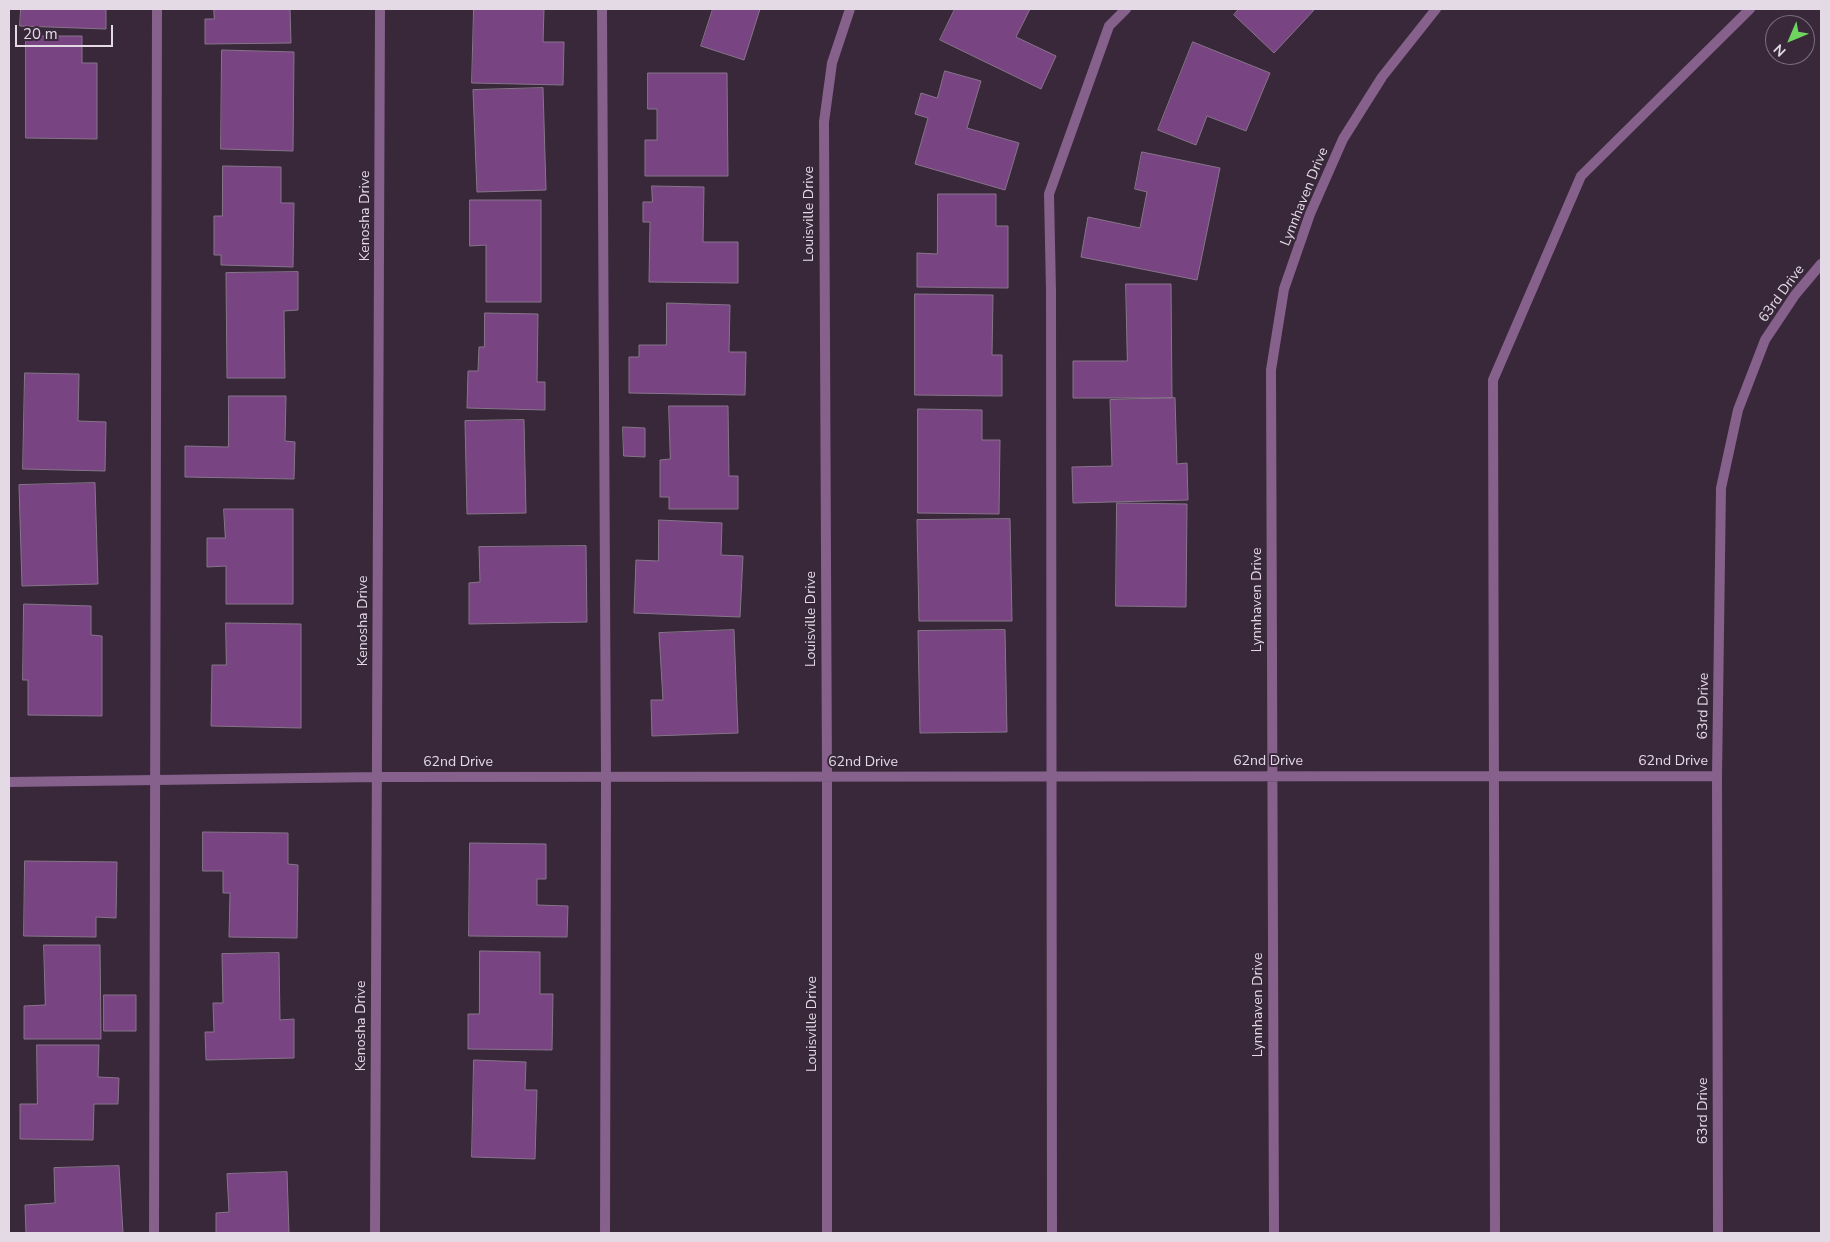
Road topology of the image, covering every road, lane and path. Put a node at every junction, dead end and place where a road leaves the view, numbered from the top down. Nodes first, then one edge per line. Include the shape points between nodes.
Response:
1 (157, 9) edge
2 (380, 9) edge
3 (602, 9) edge
4 (850, 9) edge
5 (1126, 9) edge
6 (1436, 9) edge
7 (1750, 9) edge
8 (1821, 264) edge
9 (827, 776) junction
10 (1050, 776) junction
11 (1272, 776) junction
12 (1493, 776) junction
13 (1717, 776) junction
14 (377, 777) junction
15 (606, 777) junction
16 (155, 780) junction
17 (9, 782) edge
18 (154, 1233) edge
19 (375, 1233) edge
20 (605, 1233) edge
21 (827, 1233) edge
22 (1052, 1233) edge
23 (1274, 1233) edge
24 (1495, 1233) edge
25 (1718, 1233) edge

1 - 16 street
2 - 14 street, Kenosha Drive
3 - 15 street
4 - 9 street, Louisville Drive via 832,63 824,122
5 - 10 street via 1109,26 1049,194
6 - 11 street, Lynnhaven Drive via 1382,77 1343,139 1310,214 1284,289 1271,370
7 - 12 street via 1581,176 1493,380
8 - 13 street, 63rd Drive via 1795,294 1765,340 1738,410 1721,488
9 - 10 street, 62nd Drive
9 - 15 street, 62nd Drive
9 - 21 street, Louisville Drive
10 - 11 street, 62nd Drive
10 - 22 street
11 - 12 street, 62nd Drive
11 - 23 street, Lynnhaven Drive
12 - 13 street, 62nd Drive
12 - 24 street
13 - 25 street, 63rd Drive
14 - 15 street, 62nd Drive
14 - 16 street, 62nd Drive
14 - 19 street, Kenosha Drive
15 - 20 street
16 - 17 street, 62nd Drive
16 - 18 street

